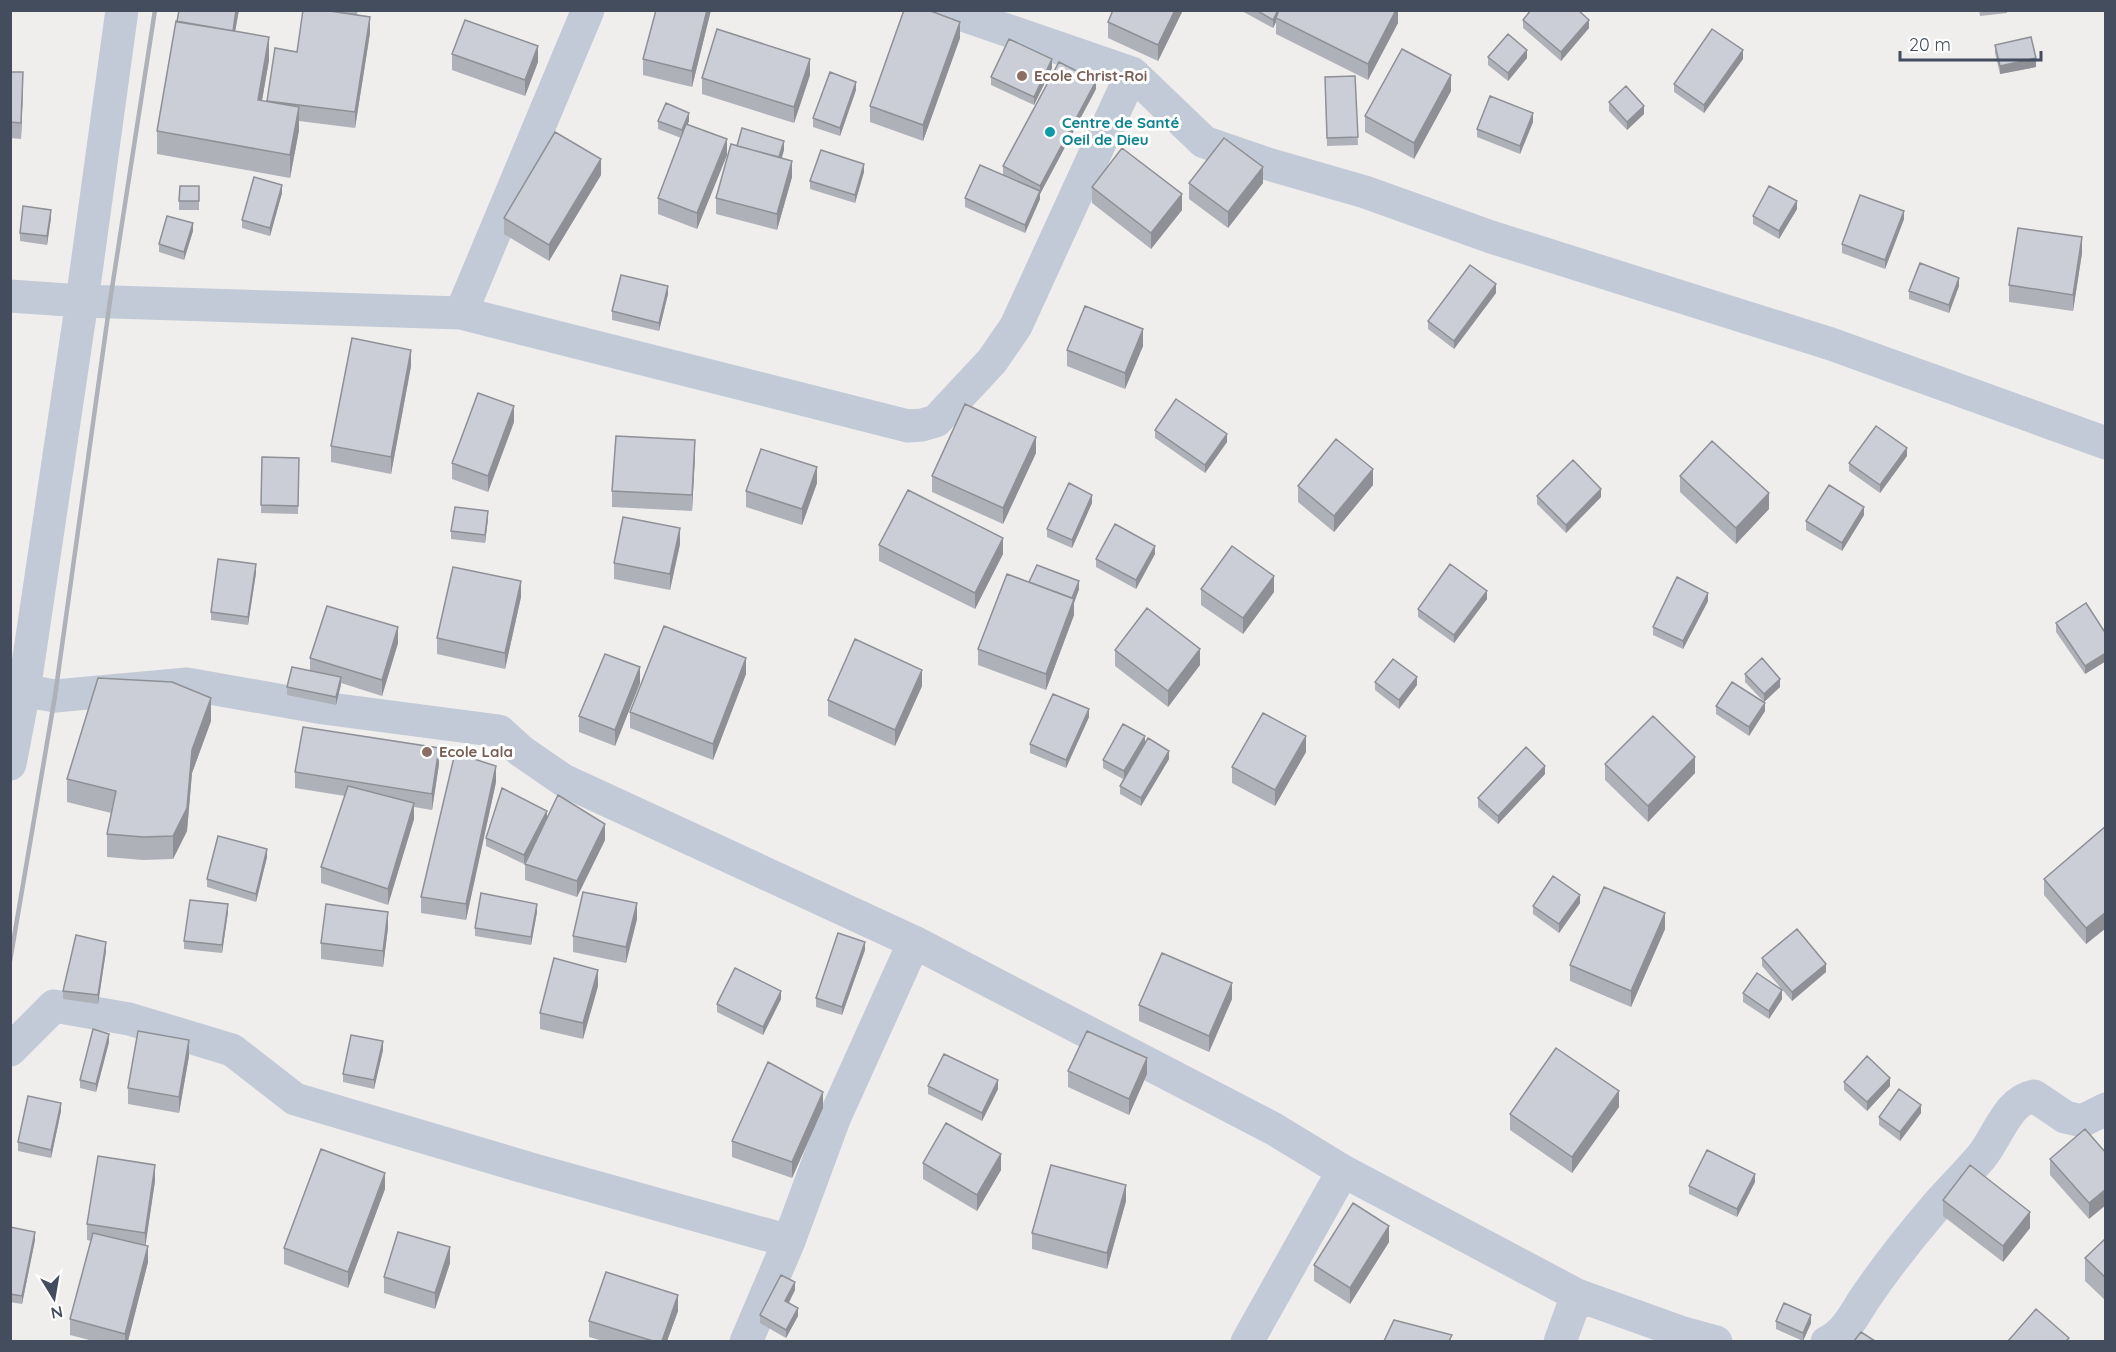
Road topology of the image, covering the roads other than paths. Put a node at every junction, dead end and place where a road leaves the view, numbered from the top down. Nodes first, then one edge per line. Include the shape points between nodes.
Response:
1 (122, 10) edge
2 (588, 10) edge
3 (948, 10) edge
4 (1132, 73) junction
5 (10, 296) edge
6 (82, 301) junction
7 (461, 313) junction
8 (2106, 443) edge
9 (17, 689) edge
10 (10, 764) edge
11 (915, 942) junction
12 (10, 1050) edge
13 (2106, 1109) edge
14 (1342, 1171) junction
15 (789, 1241) junction
16 (1577, 1295) junction
17 (746, 1341) edge
18 (1247, 1341) edge
19 (1560, 1341) edge
20 (1716, 1341) edge
21 (1827, 1341) edge

1 - 6 street
2 - 7 street
3 - 4 street
4 - 7 street via 1016,326 992,362 936,421 908,426
4 - 8 street via 1204,142 1831,344
5 - 6 street
6 - 7 street
6 - 9 street
9 - 10 street
9 - 11 street via 55,696 187,684 323,708 499,731 563,780
11 - 14 street via 1274,1129
11 - 15 street via 834,1119
12 - 15 street via 54,1006 129,1019 232,1050 295,1099
13 - 21 street via 2082,1121 2065,1117 2034,1096 2025,1097 2013,1107 1983,1155 1932,1210 1850,1322
14 - 16 street
14 - 18 street
15 - 17 street
16 - 19 street
16 - 20 street via 1683,1334

